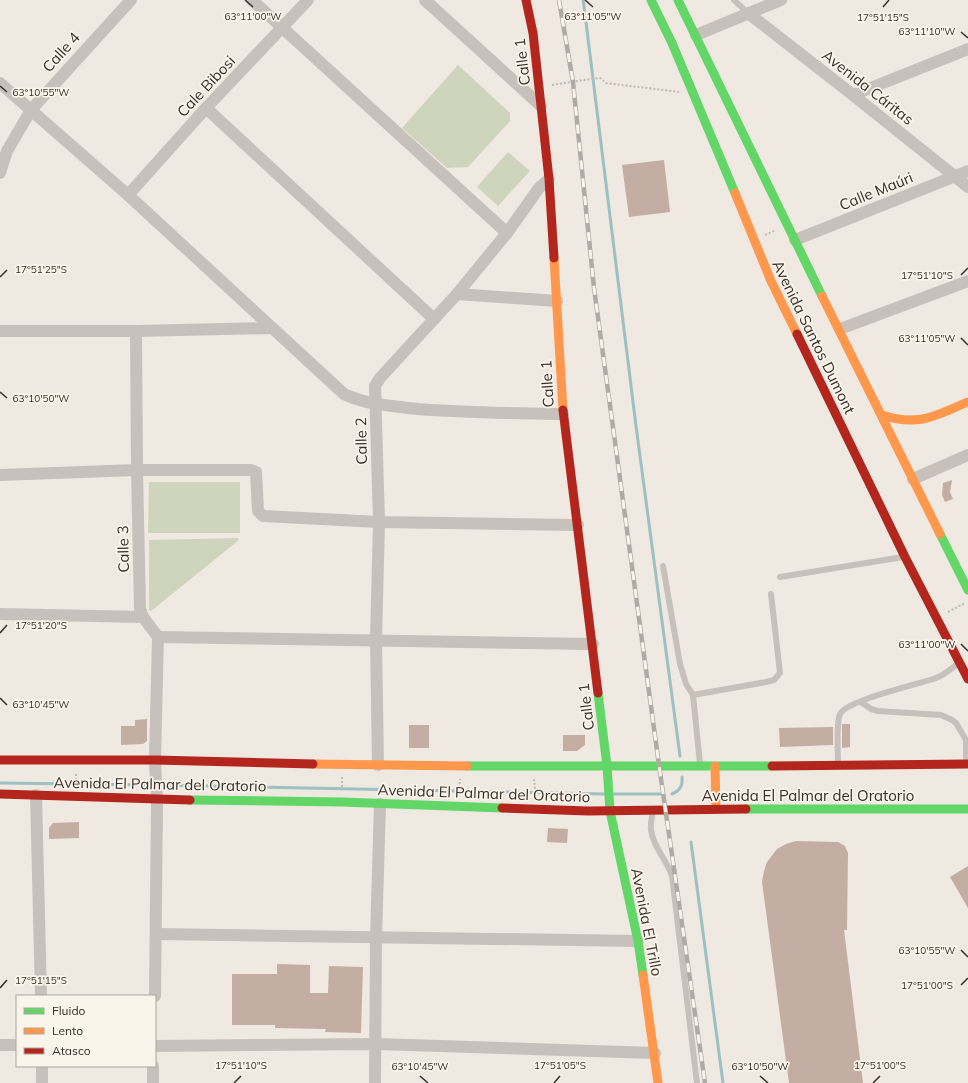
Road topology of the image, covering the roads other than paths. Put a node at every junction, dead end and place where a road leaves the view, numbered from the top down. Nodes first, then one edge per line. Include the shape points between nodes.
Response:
1 (131, 0) edge
2 (252, 0) edge
3 (308, 0) edge
4 (425, 0) edge
5 (526, 0) edge
6 (651, 0) edge
7 (678, 0) edge
8 (734, 0) edge
9 (781, 0) edge
10 (748, 13) junction
11 (282, 28) junction
12 (696, 35) junction
13 (968, 49) edge
14 (0, 83) edge
15 (853, 94) junction
16 (541, 106) junction
17 (206, 108) junction
18 (31, 110) junction
19 (4, 150) edge
20 (968, 170) edge
21 (0, 173) edge
22 (954, 176) junction
23 (549, 179) junction
24 (968, 187) edge
25 (128, 195) junction
26 (507, 233) junction
27 (795, 240) junction
28 (968, 281) edge
29 (457, 294) junction
30 (557, 301) junction
31 (434, 320) junction
32 (271, 328) junction
33 (840, 329) junction
34 (0, 331) edge
35 (136, 331) junction
36 (968, 402) edge
37 (376, 405) junction
38 (563, 414) junction
39 (882, 415) junction
40 (922, 421) junction
41 (913, 429) dead end
42 (905, 439) dead end
43 (899, 450) junction
44 (968, 455) edge
45 (137, 470) junction
46 (0, 474) edge
47 (913, 479) junction
48 (378, 522) junction
49 (578, 525) junction
50 (905, 557) junction
51 (663, 566) dead end
52 (780, 577) dead end
53 (968, 590) edge
54 (771, 594) dead end
55 (0, 614) edge
56 (142, 617) junction
57 (158, 637) junction
58 (376, 640) junction
59 (592, 644) junction
60 (959, 663) junction
61 (968, 679) edge
62 (692, 695) junction
63 (861, 702) junction
64 (0, 760) edge
65 (155, 760) junction
66 (838, 764) junction
67 (967, 764) edge
68 (378, 765) junction
69 (607, 766) junction
70 (700, 766) junction
71 (715, 766) junction
72 (0, 794) edge
73 (36, 795) junction
74 (157, 796) junction
75 (380, 804) junction
76 (716, 805) junction
77 (609, 806) junction
78 (968, 809) edge
79 (653, 810) junction
80 (156, 934) junction
81 (376, 937) junction
82 (638, 942) junction
83 (41, 995) edge
84 (154, 995) edge
85 (376, 1044) junction
86 (0, 1045) edge
87 (16, 1045) edge
88 (156, 1046) edge
89 (655, 1053) junction
90 (42, 1067) edge
91 (153, 1067) edge
92 (42, 1083) edge
93 (153, 1083) edge
94 (375, 1083) edge
95 (658, 1083) edge
96 (697, 1083) edge

1 - 18 street, Calle 4
2 - 11 street
3 - 11 street, Cale Bibosi
4 - 16 street
5 - 16 main road, Calle 1 via 533,33
6 - 50 main road, Avenida Santos Dumont via 672,43 771,282
7 - 12 main road, Avenida Santos Dumont
8 - 10 lane
9 - 10 street
10 - 12 street
10 - 15 street, Avenida Cáritas
11 - 17 street, Cale Bibosi
11 - 26 street
12 - 27 main road, Avenida Santos Dumont
13 - 15 street
14 - 18 street
15 - 22 street, Avenida Cáritas
16 - 23 main road, Calle 1
17 - 25 street, Cale Bibosi
17 - 31 street
18 - 19 street, Calle 4
18 - 25 street
19 - 21 street, Calle 4
20 - 22 street, Calle Maúri
22 - 24 street, Avenida Cáritas
22 - 27 street, Calle Maúri
23 - 26 street, Calle 2 via 539,188
23 - 30 main road, Calle 1
25 - 32 street
26 - 29 street, Calle 2
27 - 33 main road, Avenida Santos Dumont
28 - 33 street
29 - 30 street
29 - 31 street, Calle 2
30 - 38 main road, Calle 1
31 - 37 street, Calle 2 via 377,382
32 - 35 street
32 - 37 street via 344,394
33 - 39 main road, Avenida Santos Dumont
34 - 35 street
35 - 45 street, Calle 3
36 - 40 main road
37 - 38 street via 455,412
37 - 48 street, Calle 2
38 - 49 main road, Calle 1
39 - 40 main road via 901,421
39 - 43 main road, Avenida Santos Dumont
40 - 41 main road
42 - 43 main road
43 - 47 main road, Avenida Santos Dumont
44 - 47 street
45 - 46 street
45 - 48 street via 251,470 256,472 258,511 263,516
45 - 56 street, Calle 3
47 - 53 main road, Avenida Santos Dumont
48 - 49 street
48 - 58 street, Calle 2
49 - 59 main road, Calle 1
50 - 52 lane
50 - 60 main road, Avenida Santos Dumont
51 - 62 lane via 680,664
54 - 62 lane via 780,673 774,680 766,682
55 - 56 street
56 - 57 street
57 - 58 street
57 - 65 street
58 - 59 street
58 - 68 street, Calle 2
59 - 69 main road, Calle 1
60 - 61 main road, Avenida Santos Dumont
60 - 63 lane via 938,677
62 - 70 lane
63 - 66 lane via 845,709 839,715
63 - 67 lane via 878,711 941,715 956,722 966,740
64 - 65 main road, Avenida El Palmar del Oratorio
65 - 68 main road, Avenida El Palmar del Oratorio
65 - 74 street
66 - 67 main road, Avenida El Palmar del Oratorio
66 - 71 main road, Avenida El Palmar del Oratorio
68 - 69 main road, Avenida El Palmar del Oratorio
69 - 70 main road, Avenida El Palmar del Oratorio
69 - 77 main road, Avenida El Trillo
70 - 71 main road, Avenida El Palmar del Oratorio
71 - 76 main road
72 - 73 main road, Avenida El Palmar del Oratorio
73 - 74 main road, Avenida El Palmar del Oratorio
73 - 83 street
74 - 75 main road, Avenida El Palmar del Oratorio
74 - 80 street
75 - 77 main road, Avenida El Palmar del Oratorio via 588,811
75 - 81 street
76 - 78 main road, Avenida El Palmar del Oratorio
76 - 79 main road, Avenida El Palmar del Oratorio
77 - 79 main road, Avenida El Palmar del Oratorio
77 - 82 main road, Avenida El Trillo
79 - 96 lane via 653,838 672,876
80 - 81 street
80 - 84 street
81 - 82 street
81 - 85 street
82 - 89 main road, Avenida El Trillo
85 - 88 street
85 - 89 street
85 - 94 street
86 - 87 street
89 - 95 main road, Avenida El Trillo
90 - 92 street
91 - 93 street

